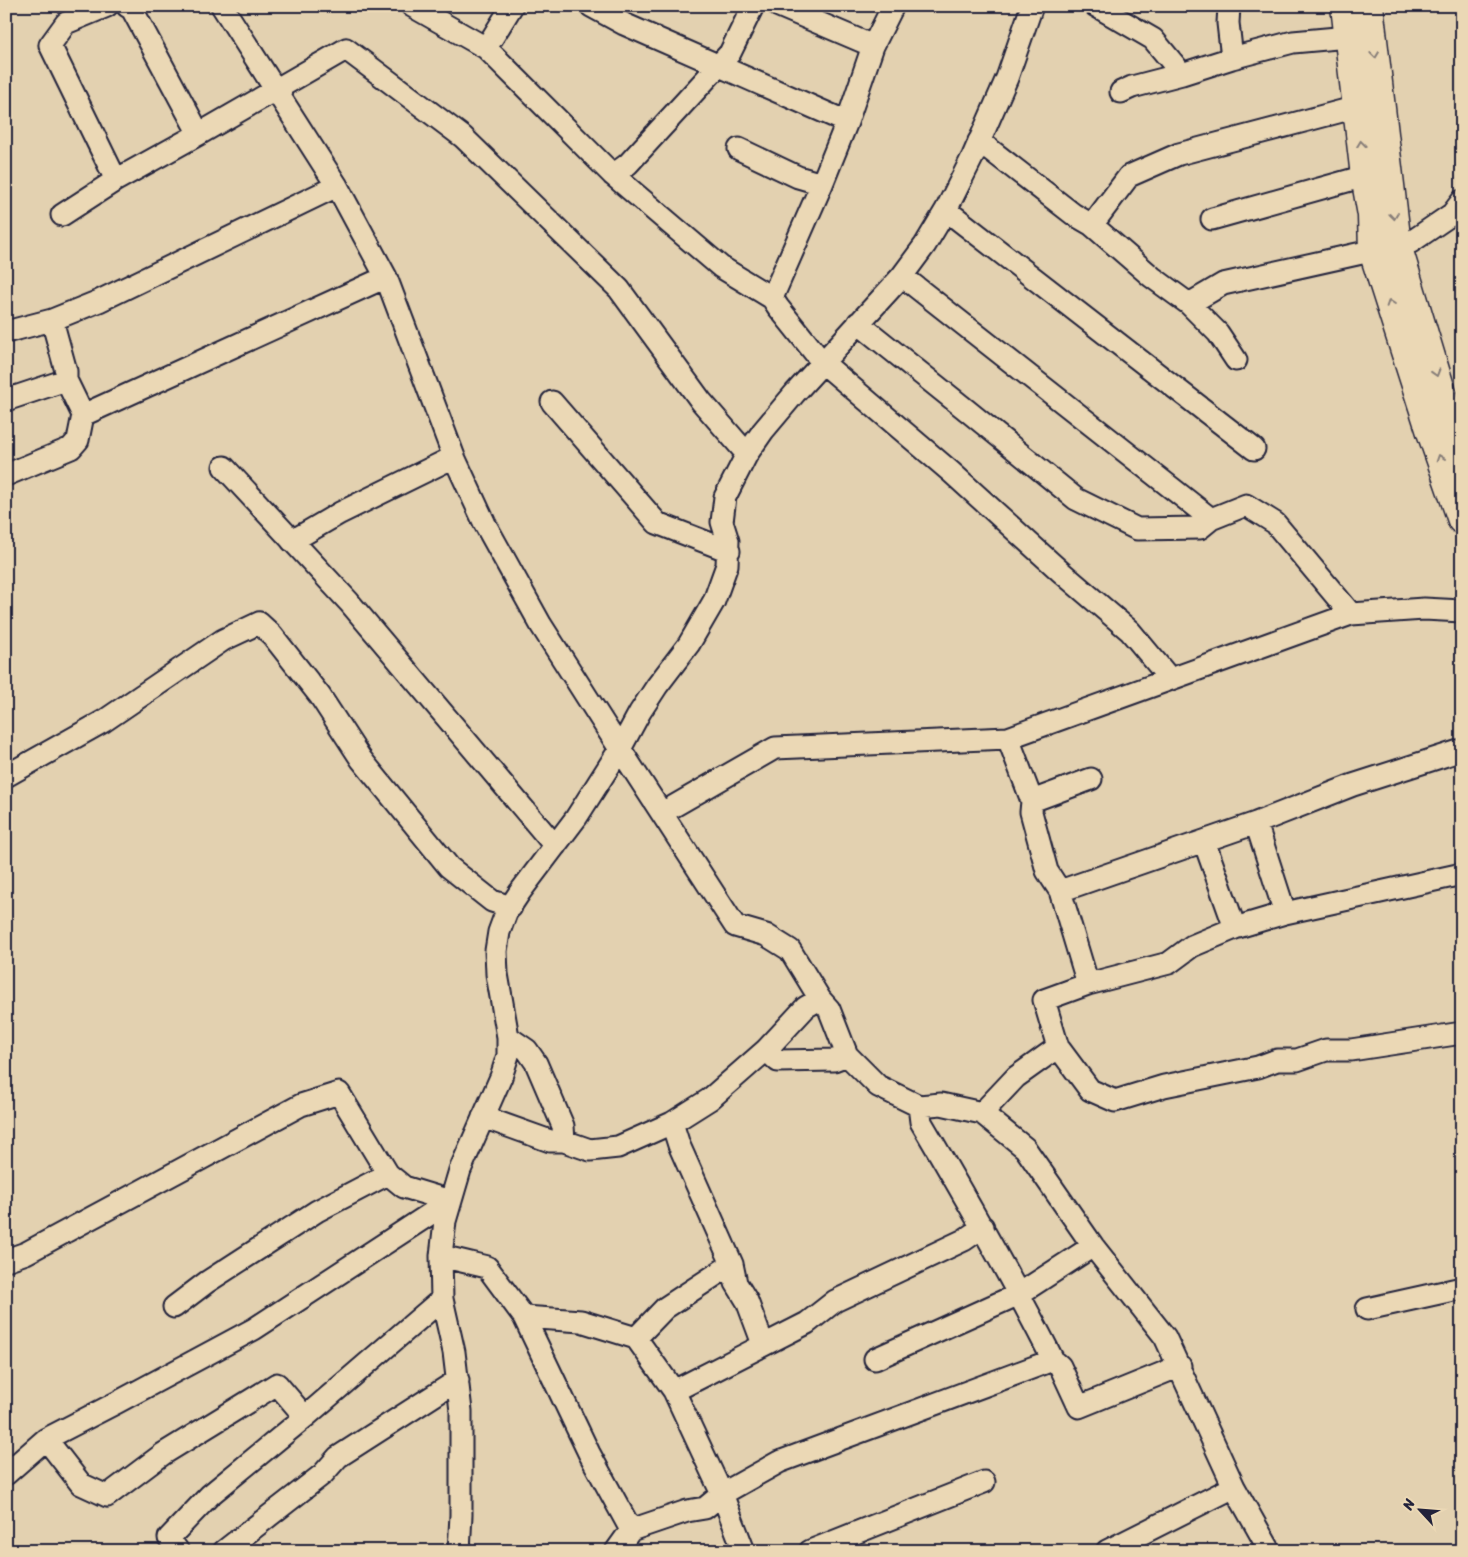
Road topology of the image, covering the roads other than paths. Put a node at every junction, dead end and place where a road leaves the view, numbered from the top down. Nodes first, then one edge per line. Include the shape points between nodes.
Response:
1 (107, 6) edge
2 (127, 6) edge
3 (222, 6) edge
4 (412, 6) edge
5 (512, 6) edge
6 (591, 6) edge
7 (753, 6) edge
8 (779, 6) edge
9 (892, 6) edge
10 (1032, 6) edge
11 (1096, 6) edge
12 (1229, 6) edge
13 (1345, 6) edge
14 (1369, 6) edge
15 (1348, 37) junction
16 (873, 46) junction
17 (486, 48) junction
18 (1232, 58) junction
19 (718, 66) junction
20 (1182, 74) junction
21 (275, 90) junction
22 (1121, 92) dead end
23 (1357, 106) junction
24 (847, 122) junction
25 (199, 134) junction
26 (979, 141) junction
27 (739, 149) dead end
28 (613, 175) junction
29 (1365, 176) junction
30 (116, 180) junction
31 (822, 184) junction
32 (337, 186) junction
33 (1462, 201) edge
34 (946, 210) junction
35 (62, 215) dead end
36 (1212, 219) dead end
37 (1092, 225) junction
38 (1385, 248) junction
39 (902, 276) junction
40 (386, 277) junction
41 (772, 298) junction
42 (1189, 304) junction
43 (52, 320) junction
44 (858, 323) junction
45 (6, 332) edge
46 (1236, 360) dead end
47 (822, 362) junction
48 (66, 380) junction
49 (6, 400) edge
50 (552, 402) dead end
51 (83, 415) junction
52 (1447, 424) edge
53 (1254, 449) dead end
54 (1462, 452) edge
55 (747, 454) junction
56 (454, 458) junction
57 (224, 467) dead end
58 (6, 474) edge
59 (1460, 511) edge
60 (1211, 518) junction
61 (292, 541) junction
62 (728, 551) junction
63 (1462, 610) edge
64 (1351, 614) junction
65 (1170, 679) junction
66 (1008, 738) junction
67 (620, 749) junction
68 (1462, 750) edge
69 (6, 776) edge
70 (1091, 779) dead end
71 (1032, 801) junction
72 (662, 814) junction
73 (1256, 823) junction
74 (1204, 841) junction
75 (555, 846) junction
76 (1462, 874) edge
77 (1060, 891) junction
78 (511, 907) junction
79 (1286, 913) junction
80 (1235, 928) junction
81 (1088, 984) junction
82 (820, 999) junction
83 (1462, 1033) edge
84 (508, 1037) junction
85 (1058, 1047) junction
86 (766, 1050) junction
87 (847, 1055) junction
88 (919, 1106) junction
89 (982, 1113) junction
90 (483, 1117) junction
91 (672, 1123) junction
92 (564, 1141) junction
93 (388, 1174) junction
94 (450, 1201) junction
95 (983, 1227) junction
96 (1092, 1246) junction
97 (441, 1256) junction
98 (6, 1260) edge
99 (732, 1264) junction
100 (1462, 1288) edge
101 (1020, 1294) junction
102 (442, 1299) junction
103 (174, 1307) dead end
104 (1367, 1309) dead end
105 (524, 1317) junction
106 (636, 1338) junction
107 (763, 1344) junction
108 (875, 1359) dead end
109 (1053, 1360) junction
110 (1180, 1366) junction
111 (458, 1380) junction
112 (674, 1391) junction
113 (305, 1417) junction
114 (46, 1439) junction
115 (6, 1474) edge
116 (984, 1482) dead end
117 (1234, 1487) junction
118 (722, 1494) junction
119 (631, 1530) junction
120 (178, 1551) edge
121 (224, 1551) edge
122 (459, 1551) edge
123 (616, 1551) edge
124 (744, 1551) edge
125 (810, 1551) edge
126 (1107, 1551) edge
127 (1270, 1551) edge

1 - 30 street via 66,24 50,45
2 - 25 street via 132,9
3 - 21 street
4 - 17 street
5 - 17 street
6 - 19 street
7 - 19 street via 730,54
8 - 16 street
9 - 16 street
10 - 26 street via 1007,78
11 - 20 street via 1153,39
12 - 18 street
13 - 15 highway
14 -> 38 highway
15 - 18 street via 1293,42
15 - 23 highway
16 - 24 street
17 - 28 street
18 - 20 street
19 - 24 street
19 - 28 street via 628,164
20 - 22 street
21 - 25 street
21 - 32 street
21 - 55 street via 346,49 463,137 619,289 701,401
29 -> 23 highway
23 - 37 street via 1179,154 1129,176
24 - 31 street
25 - 30 street
26 - 34 street
26 - 37 street via 1073,214
27 - 31 street via 798,177
28 - 41 street via 721,267
29 - 36 street
29 - 38 highway via 1372,215
30 - 35 street
31 - 41 street
32 - 40 street
32 - 43 street via 99,301
33 - 38 street via 1452,214 1411,242
34 - 39 street
34 - 53 street
37 - 42 street
38 - 42 street via 1223,284
38 - 52 highway
39 - 44 street
39 - 60 street
40 - 51 street
40 - 56 street
41 - 47 street
42 - 46 street via 1218,333
43 - 45 street
43 - 48 street
44 - 47 street
44 - 60 street via 1076,500 1137,529 1200,528
47 - 55 street
47 - 65 street via 1130,631
48 - 49 street
48 - 51 street
50 - 62 street via 657,523
51 - 58 street via 78,440 71,448
52 - 54 highway
59 -> 52 highway
55 - 62 street via 725,497 722,510
56 - 61 street via 340,513
56 - 67 street via 485,524 541,624
57 - 61 street
60 - 64 street via 1246,505 1275,523
61 - 75 street via 349,602
62 - 67 street via 727,565 714,601 689,644 640,712
63 - 64 street
64 - 65 street
65 - 66 street
66 - 71 street
66 - 72 street via 775,748
67 - 72 street
67 - 75 street
68 - 73 street via 1353,785
69 - 78 street via 104,721 223,640 259,623 320,696 361,759 449,867 492,902
70 - 71 street
71 - 77 street via 1031,812 1048,871
72 - 82 street via 735,926 766,936 790,950
73 - 74 street
73 - 79 street
74 - 77 street
74 - 80 street
75 - 78 street
76 - 79 street
77 - 81 street
78 - 84 street via 499,932 496,951
79 - 80 street
80 - 81 street via 1192,946 1169,962
81 - 85 street via 1044,1000
82 - 86 street via 806,1008
82 - 87 street via 829,1009
83 - 85 street via 1351,1050 1326,1050 1297,1060 1277,1060 1258,1067 1164,1086 1115,1101 1090,1090
84 - 90 street via 508,1055
84 - 92 street via 527,1050 536,1063 563,1126
85 - 89 street via 1016,1077
86 - 87 street via 778,1061 834,1060
86 - 91 street via 710,1099
87 - 88 street via 878,1086
88 - 89 street via 941,1104
88 - 95 street via 921,1122
89 - 96 street via 1024,1148
90 - 92 street via 550,1141
90 - 94 street
91 - 92 street via 618,1147 590,1150
91 - 99 street
93 - 94 street via 404,1187
93 - 98 street via 339,1093 301,1105 26,1253
93 - 103 street via 318,1210
94 - 97 street
94 - 114 street via 254,1329
95 - 101 street
95 - 107 street via 964,1240 835,1301 807,1323
96 - 101 street
96 - 110 street via 1165,1337
97 - 102 street
97 - 105 street via 487,1267
99 - 106 street via 665,1308
99 - 107 street via 736,1283 747,1301
100 - 104 street
101 - 108 street
101 - 109 street
102 - 111 street
102 - 113 street
105 - 106 street via 581,1321
105 - 119 street via 589,1452
106 - 112 street
107 - 112 street
109 - 110 street via 1060,1366 1079,1407
109 - 118 street via 779,1462
110 - 117 street
111 - 121 street via 338,1457 323,1474
111 - 122 street via 461,1421
112 - 118 street
113 - 114 street via 277,1384 163,1454 106,1496 81,1484
113 - 120 street via 210,1495 169,1538
114 - 115 street
116 - 125 street
117 - 126 street
117 - 127 street
118 - 119 street via 705,1508
118 - 124 street
119 - 123 street

